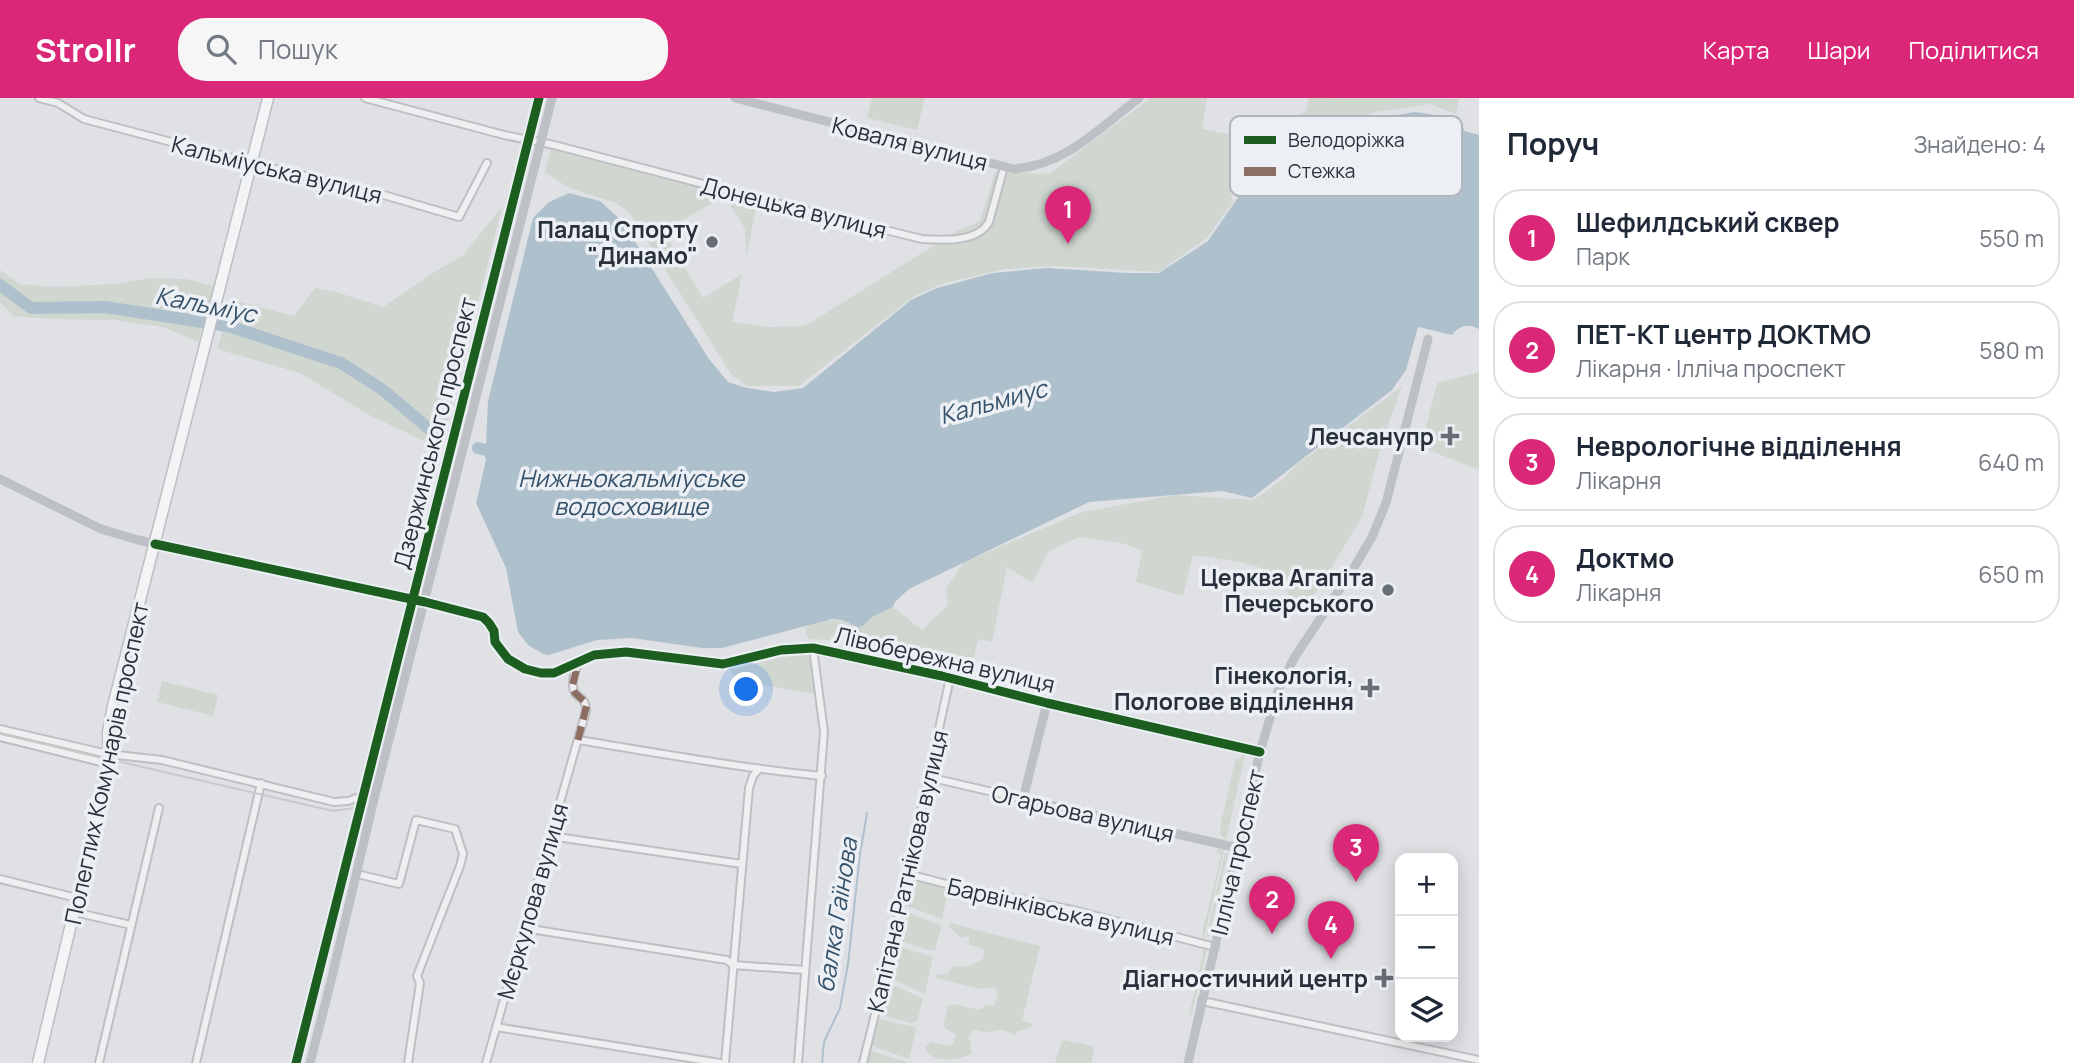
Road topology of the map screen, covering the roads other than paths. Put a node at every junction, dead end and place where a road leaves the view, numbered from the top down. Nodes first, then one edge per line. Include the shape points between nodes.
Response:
1 (39, 98) edge
2 (268, 98) edge
3 (365, 98) edge
4 (539, 98) edge
5 (552, 98) edge
6 (735, 98) edge
7 (1139, 98) edge
8 (528, 139) junction
9 (541, 142) junction
10 (251, 163) junction
11 (487, 163) dead end
12 (1004, 167) junction
13 (1428, 339) dead end
14 (0, 479) edge
15 (155, 544) junction
16 (411, 599) junction
17 (425, 602) junction
18 (813, 648) junction
19 (579, 660) junction
20 (950, 678) junction
21 (1047, 703) junction
22 (0, 729) edge
23 (0, 737) edge
24 (578, 740) junction
25 (1260, 752) junction
26 (109, 759) junction
27 (758, 770) junction
28 (822, 776) junction
29 (928, 777) junction
30 (261, 783) junction
31 (362, 796) junction
32 (374, 799) junction
33 (1023, 799) junction
34 (159, 808) dead end
35 (550, 836) junction
36 (1238, 848) junction
37 (743, 864) junction
38 (357, 874) junction
39 (908, 874) junction
40 (0, 879) edge
41 (77, 898) junction
42 (74, 912) junction
43 (131, 925) junction
44 (524, 928) junction
45 (1215, 947) junction
46 (733, 965) junction
47 (805, 970) junction
48 (1202, 1001) junction
49 (496, 1027) junction
50 (1479, 1060) edge
51 (38, 1063) edge
52 (99, 1063) edge
53 (196, 1063) edge
54 (296, 1063) edge
55 (310, 1063) edge
56 (408, 1063) edge
57 (486, 1063) edge
58 (722, 1063) edge
59 (798, 1063) edge
60 (863, 1063) edge
61 (1188, 1063) edge

1 - 10 street, Кальміуська вулиця via 58,103 84,120
2 - 10 main road, Полеглих Комунарів проспект
3 - 8 street
4 - 8 street, Дзержинського проспект
5 - 9 street, Дзержинського проспект
6 - 12 street, Коваля вулиця
7 - 12 street, Коваля вулиця via 1059,158 1025,168
8 - 9 street
8 - 16 street, Дзержинського проспект
9 - 12 street, Донецька вулиця via 931,240 964,237 985,229
9 - 17 street, Дзержинського проспект
10 - 11 street, Кальміуська вулиця via 459,217
10 - 15 main road, Полеглих Комунарів проспект
13 - 25 street, Ілліча проспект via 1379,521 1284,676
14 - 15 street, Лівобережна вулиця via 101,528
15 - 16 street, Лівобережна вулиця
15 - 26 main road, Полеглих Комунарів проспект via 113,706
16 - 17 street, Лівобережна вулиця
16 - 31 street, Дзержинського проспект
17 - 19 street, Лівобережна вулиця via 483,617 501,651 525,669 548,674
17 - 32 street, Дзержинського проспект
18 - 19 street, Лівобережна вулиця via 781,650 723,664 626,652
18 - 20 street, Лівобережна вулиця
18 - 28 street via 824,732
19 - 24 street, Мєркулова вулиця via 572,687 586,704
20 - 21 street, Лівобережна вулиця
20 - 29 street, Капітана Ратнікова вулиця
21 - 25 street, Лівобережна вулиця
21 - 33 street
22 - 26 street
23 - 26 street
24 - 27 street
24 - 35 street, Мєркулова вулиця
25 - 36 street, Ілліча проспект
26 - 30 street via 162,760
26 - 41 main road, Полеглих Комунарів проспект
27 - 28 street
27 - 37 street via 749,788
28 - 47 street
29 - 33 street, Огарьова вулиця
29 - 39 street, Капітана Ратнікова вулиця
30 - 31 street via 334,802
30 - 53 street
31 - 32 street
31 - 54 street, Дзержинського проспект
32 - 38 street, Дзержинського проспект
33 - 36 street, Огарьова вулиця
34 - 43 street
35 - 37 street
35 - 44 street, Мєркулова вулиця
36 - 45 street, Ілліча проспект
37 - 46 street
38 - 55 street, Дзержинського проспект
38 - 56 street via 400,884 416,820 455,829 463,854 417,975 420,982
39 - 45 street, Барвінківська вулиця
39 - 60 street, Капітана Ратнікова вулиця
40 - 41 street
41 - 42 main road, Полеглих Комунарів проспект
42 - 43 street
42 - 51 main road, Полеглих Комунарів проспект
43 - 52 street
44 - 46 street via 727,960
44 - 49 street, Мєркулова вулиця
45 - 48 street, Ілліча проспект
46 - 47 street
46 - 58 street
47 - 59 street
48 - 50 street
48 - 61 street, Ілліча проспект
49 - 57 street, Мєркулова вулиця
49 - 58 street

